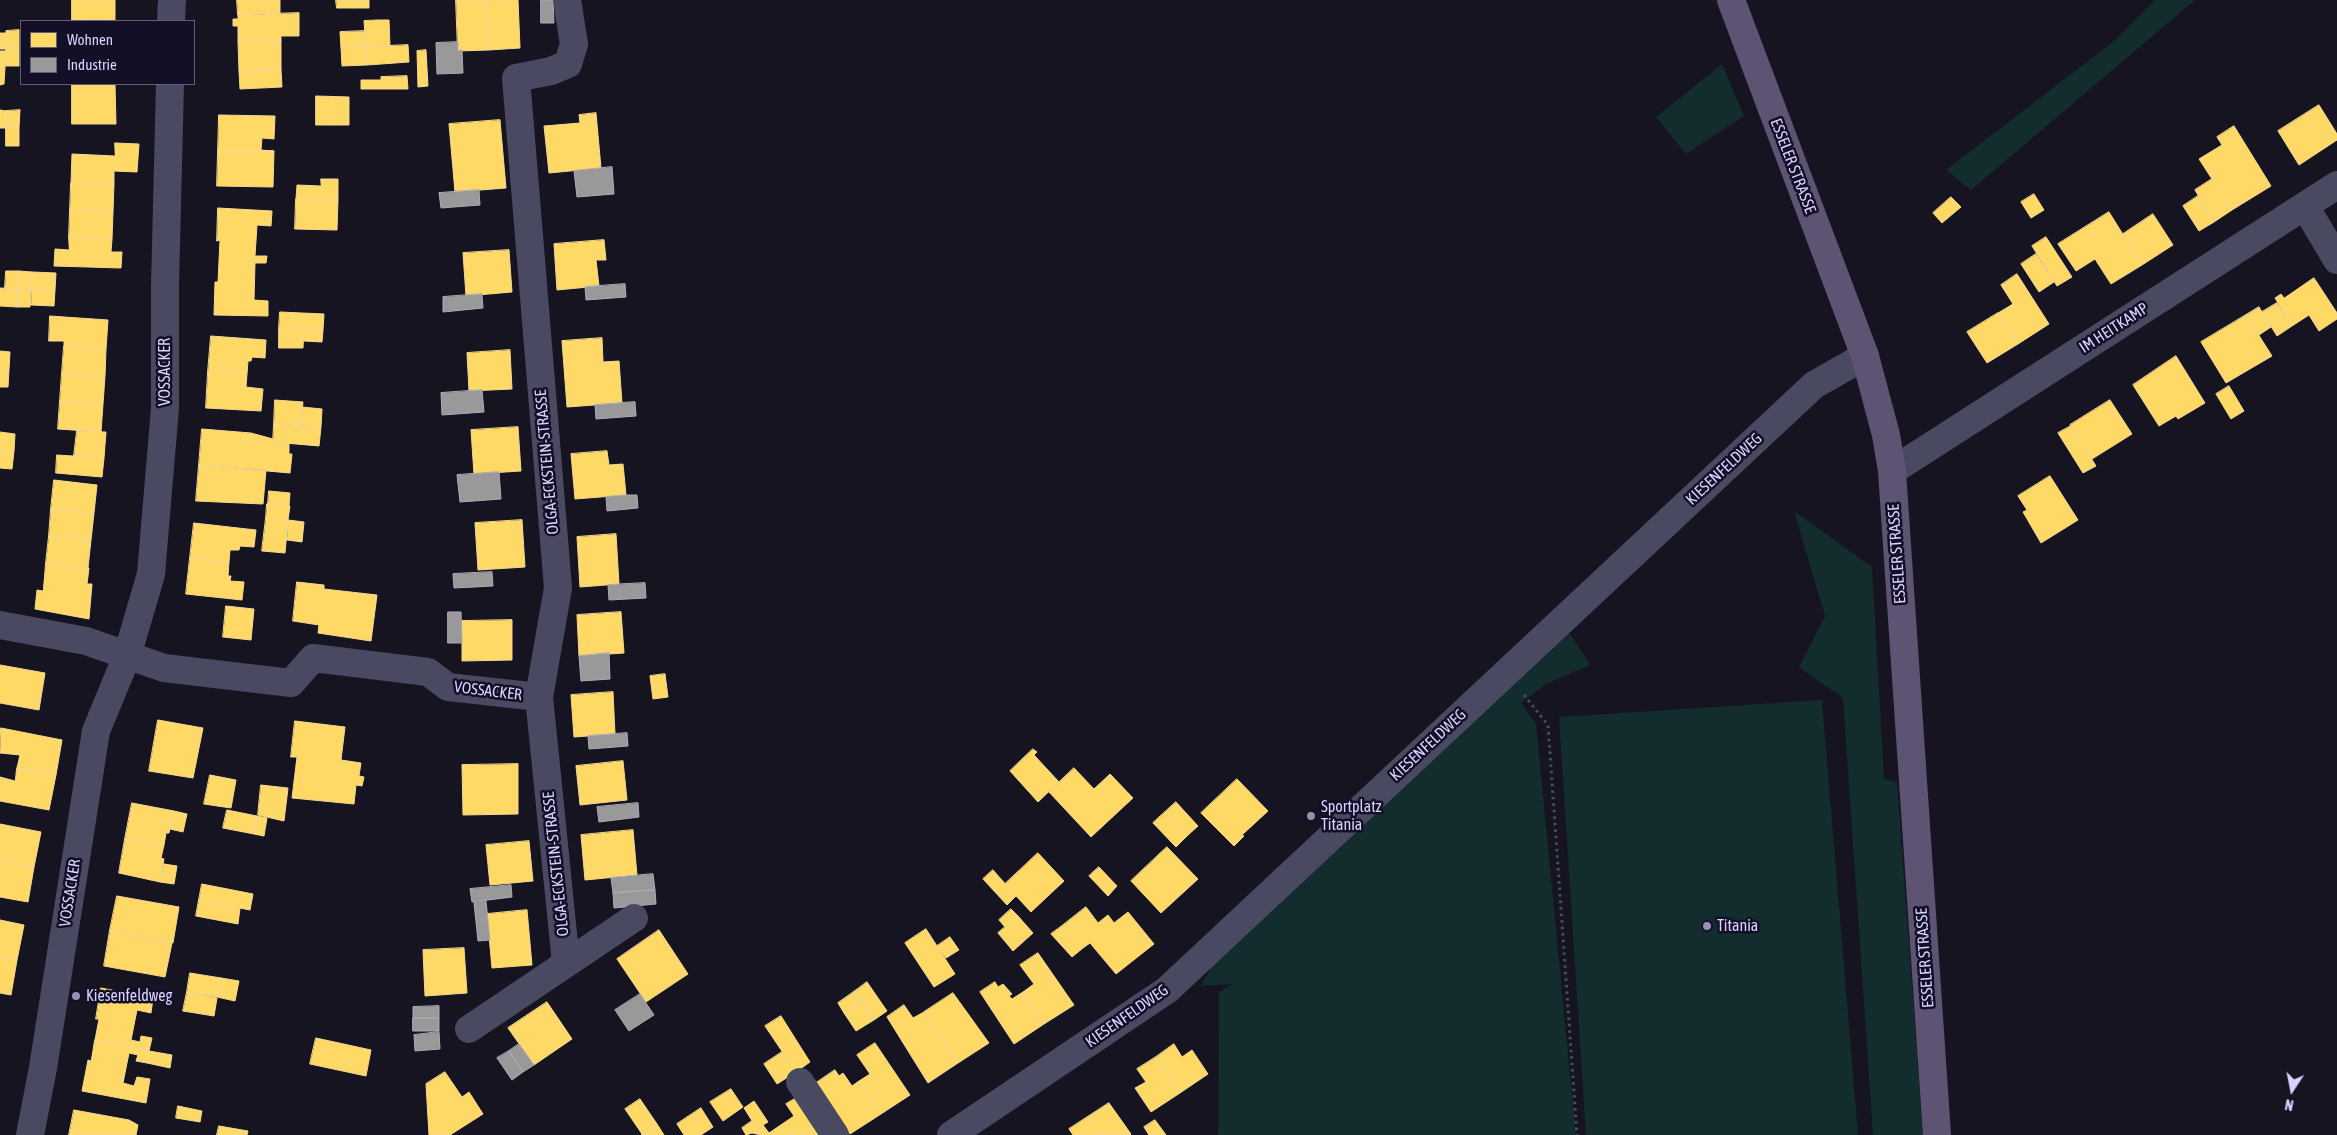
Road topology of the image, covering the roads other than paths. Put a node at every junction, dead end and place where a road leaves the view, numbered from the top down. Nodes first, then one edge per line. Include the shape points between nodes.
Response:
1 (172, 0) edge
2 (567, 0) edge
3 (1731, 0) edge
4 (171, 20) edge
5 (170, 85) edge
6 (2337, 185) edge
7 (2305, 206) junction
8 (2337, 260) edge
9 (1865, 356) junction
10 (1892, 471) junction
11 (0, 625) edge
12 (127, 656) junction
13 (539, 697) junction
14 (634, 918) dead end
15 (566, 963) junction
16 (468, 1029) dead end
17 (800, 1082) dead end
18 (30, 1135) edge
19 (835, 1135) edge
20 (951, 1135) edge
21 (1937, 1135) edge

1 - 4 street
2 - 13 street, OLGA-ECKSTEIN-STRASSE via 574,44 568,64 516,78 558,588
3 - 9 main road, ESSELER STRASSE
5 - 12 street, VOSSACKER via 165,408 152,574
6 - 7 street, IM HEITKAMP
7 - 8 street
7 - 10 street, IM HEITKAMP
9 - 10 main road, ESSELER STRASSE
9 - 20 street, KIESENFELDWEG via 1814,385 1167,990
10 - 21 main road, ESSELER STRASSE
11 - 12 street via 86,641
12 - 13 street, VOSSACKER via 164,668 292,683 313,658 428,672 448,687
12 - 18 street, VOSSACKER via 96,731
13 - 15 street, OLGA-ECKSTEIN-STRASSE
14 - 15 street, OLGA-ECKSTEIN-STRASSE
15 - 16 street, OLGA-ECKSTEIN-STRASSE
17 - 19 street

